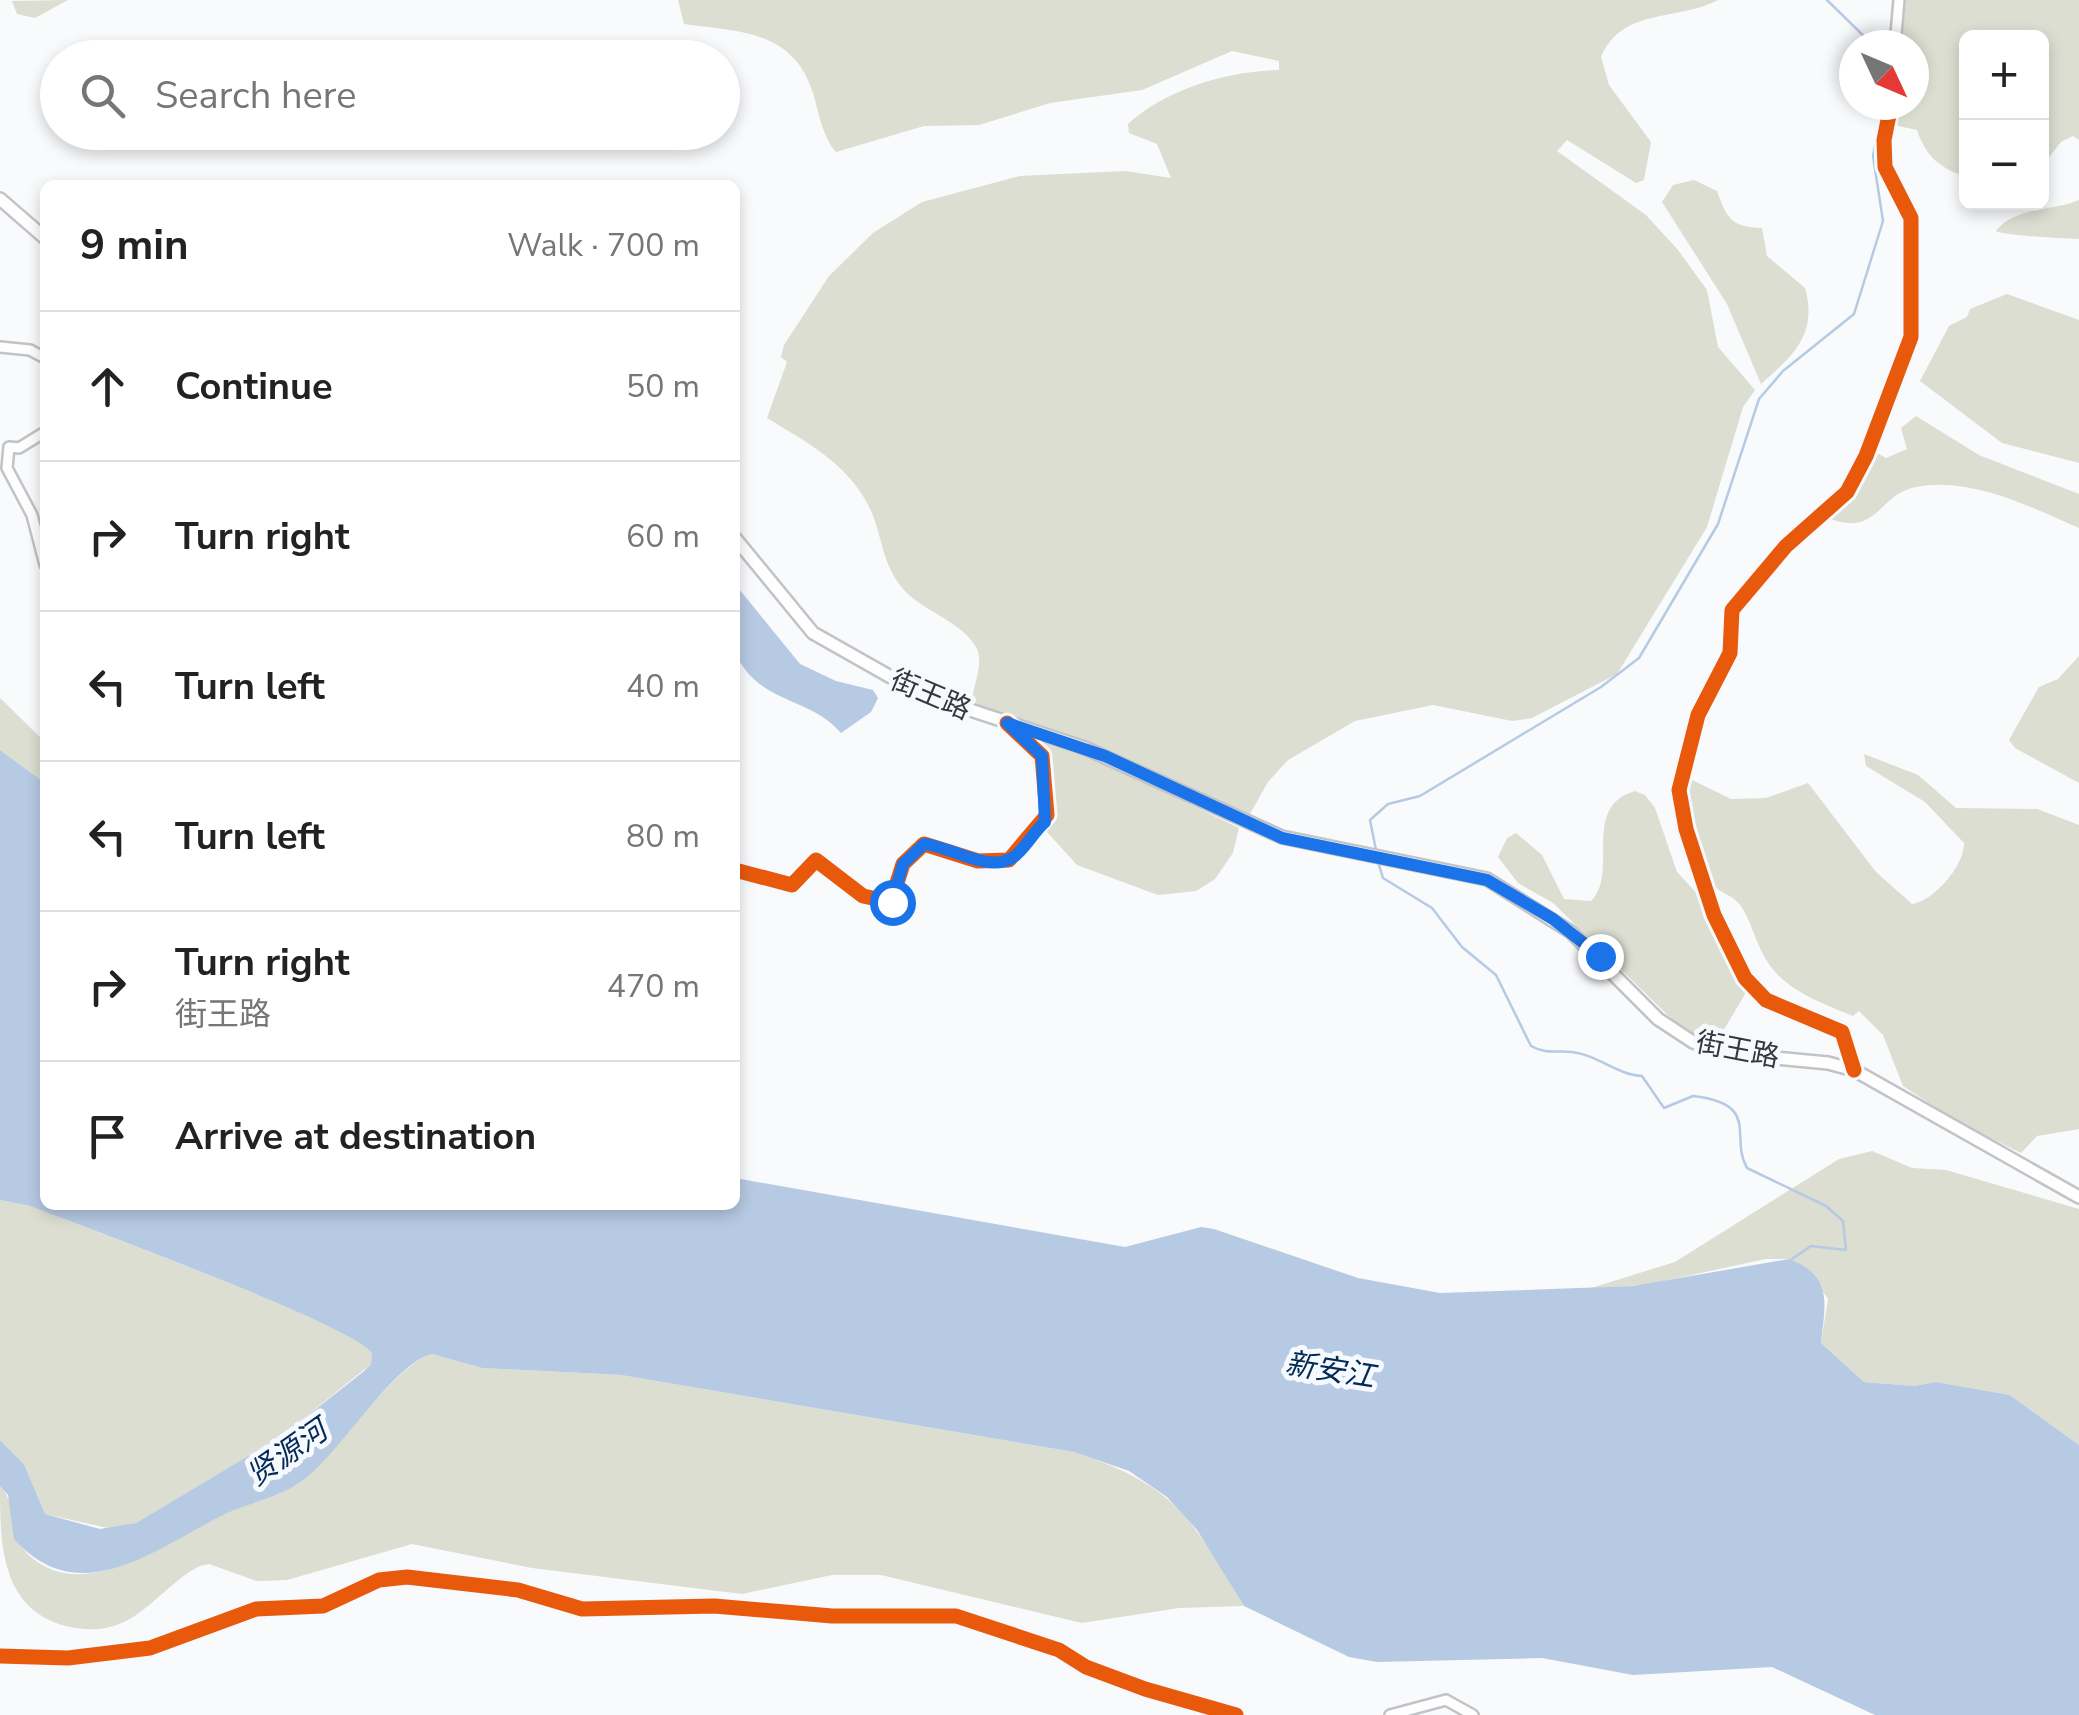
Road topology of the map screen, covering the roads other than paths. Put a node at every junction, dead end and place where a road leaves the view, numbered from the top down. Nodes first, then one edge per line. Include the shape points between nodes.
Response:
1 (1900, 0) edge
2 (1897, 30) edge
3 (1889, 120) edge
4 (0, 199) edge
5 (40, 234) edge
6 (0, 347) edge
7 (40, 355) edge
8 (40, 435) edge
9 (740, 545) edge
10 (40, 546) edge
11 (1007, 723) junction
12 (740, 871) edge
13 (1854, 1070) junction
14 (2079, 1197) edge
15 (0, 1656) edge
16 (1236, 1715) edge
17 (1390, 1715) edge
18 (1473, 1715) edge

1 - 2 street
3 - 13 street via 1885,167 1911,218 1911,336 1847,492 1786,546 1732,610 1730,653 1694,724 1680,790 1714,915 1745,978 1766,1000 1842,1032
4 - 5 main road
6 - 7 street
8 - 10 street via 9,446 6,463
9 - 11 main road, 街王路 via 824,642 919,693
11 - 12 street via 1042,756 1047,816 1010,860 978,860 924,844 903,864 892,902 863,896 816,860 789,886
11 - 13 main road, 街王路 via 1105,756 1282,838 1487,880 1571,932 1658,1019 1693,1042
13 - 14 main road, 街王路
15 - 16 street via 68,1658 150,1648 256,1610 329,1605 392,1576 518,1590 574,1608 956,1616 1059,1650 1145,1690
17 - 18 street via 1446,1700

